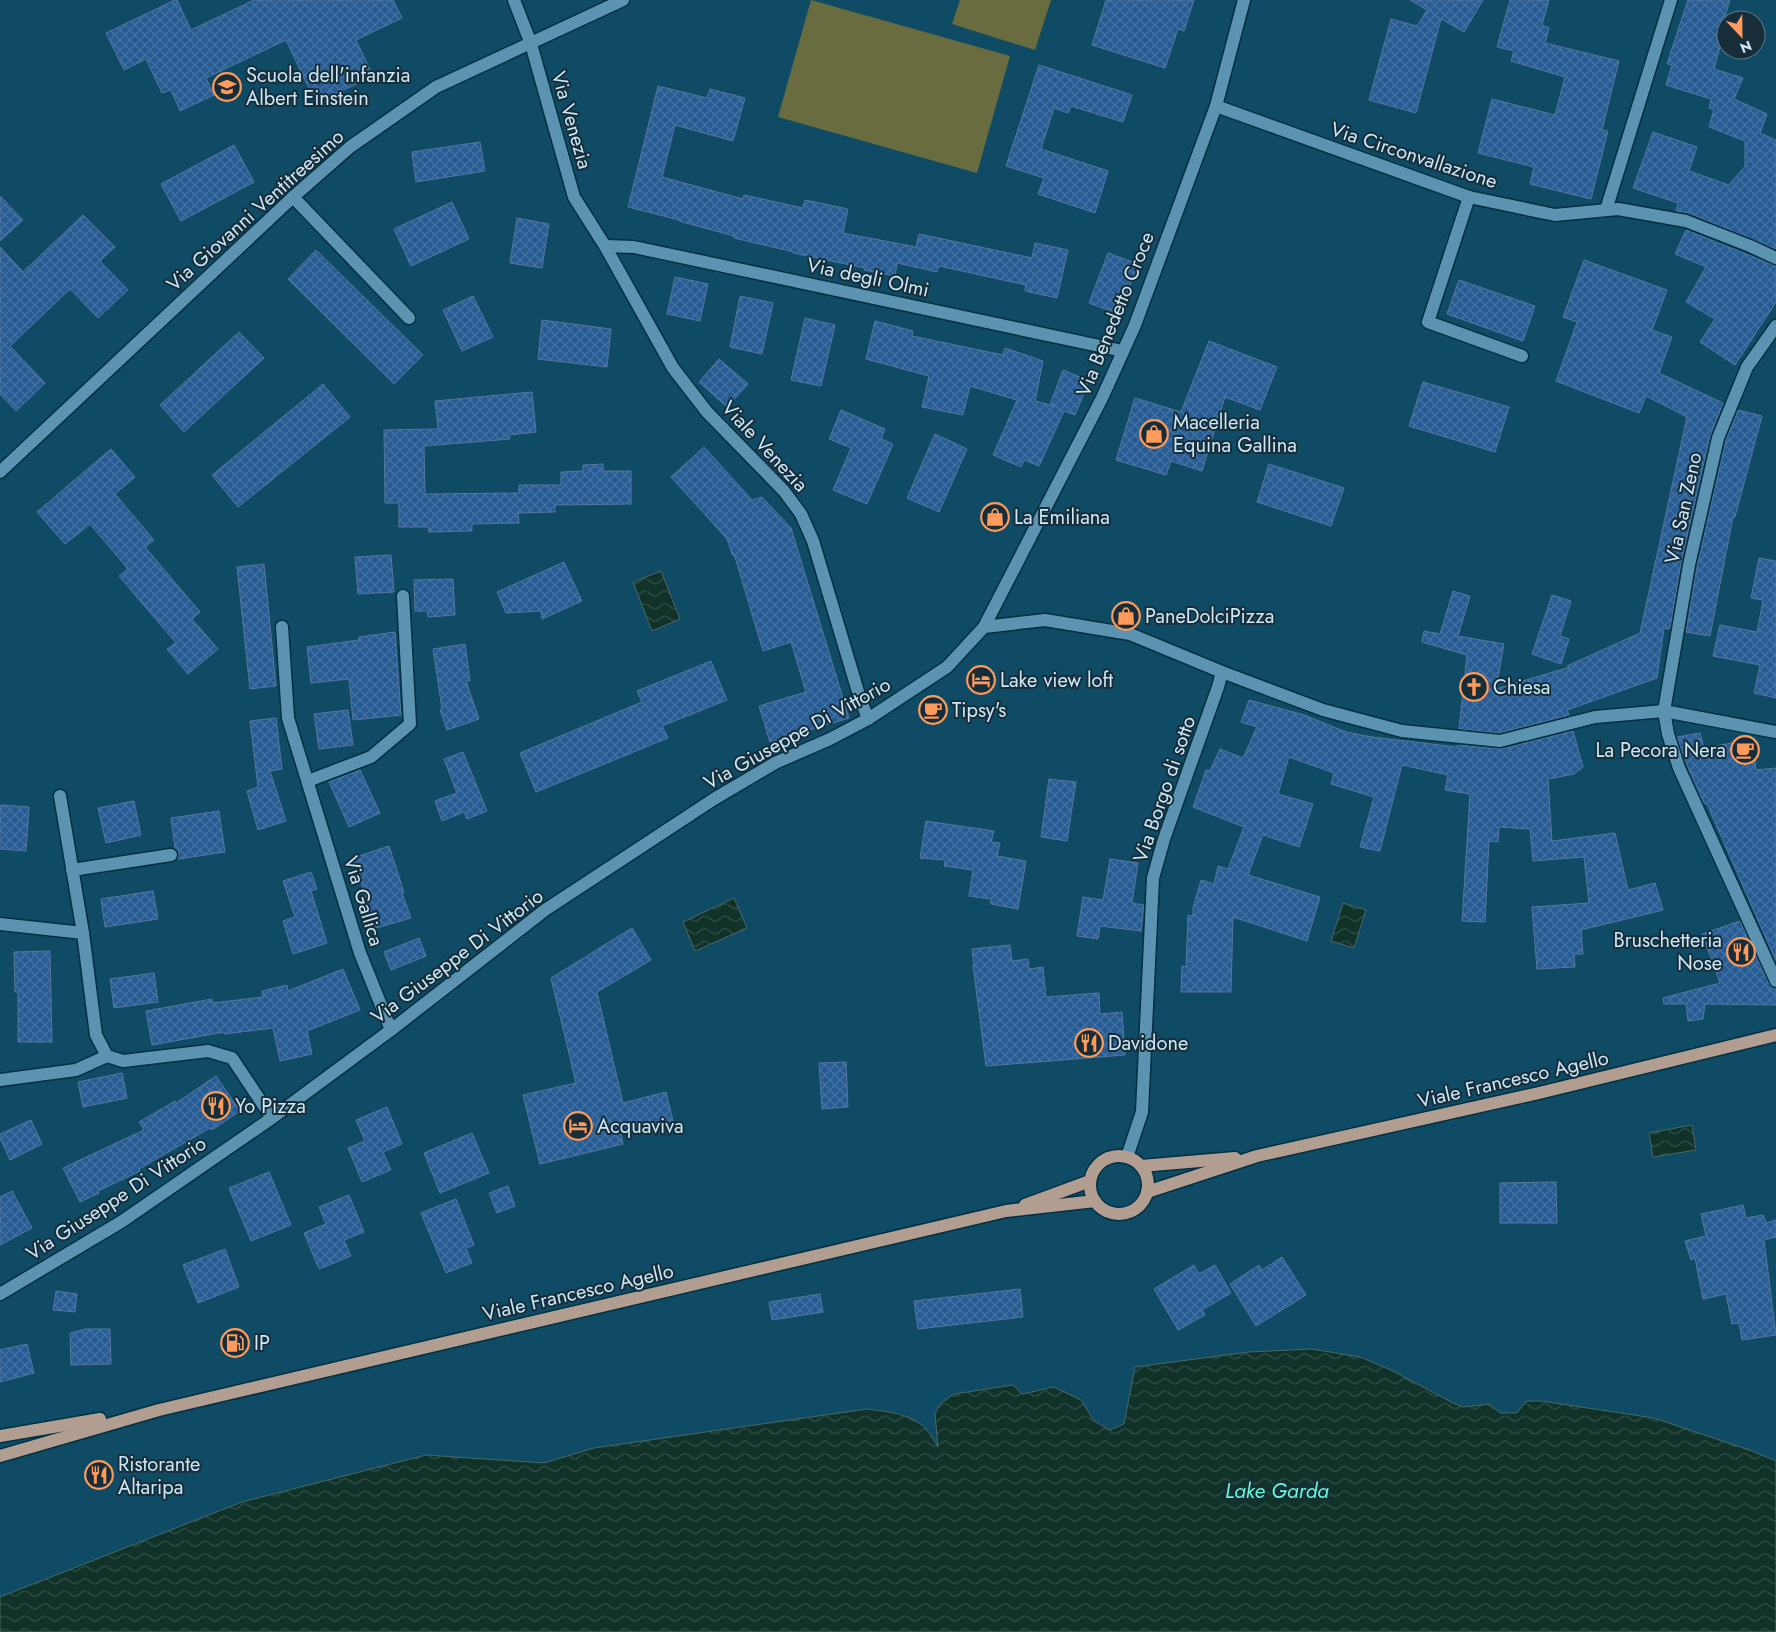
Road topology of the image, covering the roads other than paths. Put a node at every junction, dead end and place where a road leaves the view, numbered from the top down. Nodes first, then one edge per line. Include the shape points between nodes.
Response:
1 (514, 0) edge
2 (623, 0) edge
3 (1244, 0) edge
4 (1672, 0) edge
5 (531, 44) junction
6 (1216, 106) junction
7 (293, 197) junction
8 (1469, 197) junction
9 (1606, 210) junction
10 (605, 246) junction
11 (1776, 258) edge
12 (409, 318) dead end
13 (1776, 326) edge
14 (1124, 351) junction
15 (1522, 356) dead end
16 (0, 472) edge
17 (403, 596) dead end
18 (282, 627) dead end
19 (984, 627) junction
20 (1222, 672) junction
21 (1664, 711) junction
22 (868, 719) junction
23 (1776, 732) edge
24 (308, 781) junction
25 (60, 796) dead end
26 (171, 855) dead end
27 (72, 870) junction
28 (0, 924) edge
29 (83, 934) junction
30 (1776, 981) edge
31 (391, 1030) junction
32 (1776, 1035) edge
33 (107, 1056) junction
34 (0, 1080) edge
35 (272, 1118) junction
36 (1257, 1156) junction
37 (1127, 1157) junction
38 (1141, 1166) junction
39 (1090, 1181) junction
40 (1147, 1192) junction
41 (1095, 1201) junction
42 (1006, 1212) junction
43 (0, 1294) edge
44 (159, 1410) junction
45 (0, 1436) edge
46 (0, 1456) edge

1 - 5 street, Via Venezia
2 - 5 street, Via Giovanni Ventitreesimo
3 - 6 street, Via Benedetto Croce
4 - 9 street
5 - 7 street, Via Giovanni Ventitreesimo via 436,88 350,147
5 - 10 street, Via Venezia via 574,197
6 - 8 street, Via Circonvallazione
6 - 14 street, Via Benedetto Croce
7 - 12 street
7 - 16 street, Via Giovanni Ventitreesimo
8 - 9 street, Via Circonvallazione via 1555,215
8 - 15 street via 1428,322
9 - 11 street, Via Circonvallazione via 1618,209 1686,221
10 - 14 street, Via degli Olmi via 634,246
10 - 22 street, Viale Venezia via 673,368 708,412 784,491 801,514 813,541
13 - 21 street, Via San Zeno via 1747,367 1718,438 1689,565
14 - 19 street, Via Benedetto Croce
17 - 24 street via 410,724 371,757
18 - 24 street, Via Gallica via 288,718
19 - 20 street via 1044,620 1130,634
19 - 22 street, Via Giuseppe Di Vittorio via 946,667
20 - 21 street via 1323,710 1402,731 1500,741 1595,717
20 - 37 street, Via Borgo di sotto via 1153,878 1142,1112
21 - 23 street
21 - 30 street via 1679,768
22 - 31 street, Via Giuseppe Di Vittorio via 775,763 714,799 545,910
24 - 31 street, Via Gallica via 360,953
25 - 27 street
26 - 27 street
27 - 29 street
28 - 29 street
29 - 33 street via 96,1035
31 - 35 street, Via Giuseppe Di Vittorio
32 - 36 main road, Viale Francesco Agello via 1539,1093
33 - 34 street via 76,1070
33 - 35 street via 123,1061 208,1051 232,1058
35 - 43 street, Via Giuseppe Di Vittorio via 121,1222
36 - 38 main road, Viale Francesco Agello
36 - 40 main road, Viale Francesco Agello
37 - 38 main road
37 - 39 main road via 1108,1158 1099,1164
38 - 40 main road via 1146,1174
39 - 41 main road
39 - 42 main road, Viale Francesco Agello
40 - 41 main road via 1137,1207 1119,1214 1102,1208
41 - 42 main road, Viale Francesco Agello
42 - 44 main road, Viale Francesco Agello
44 - 45 main road, Viale Francesco Agello
44 - 46 main road, Viale Francesco Agello

